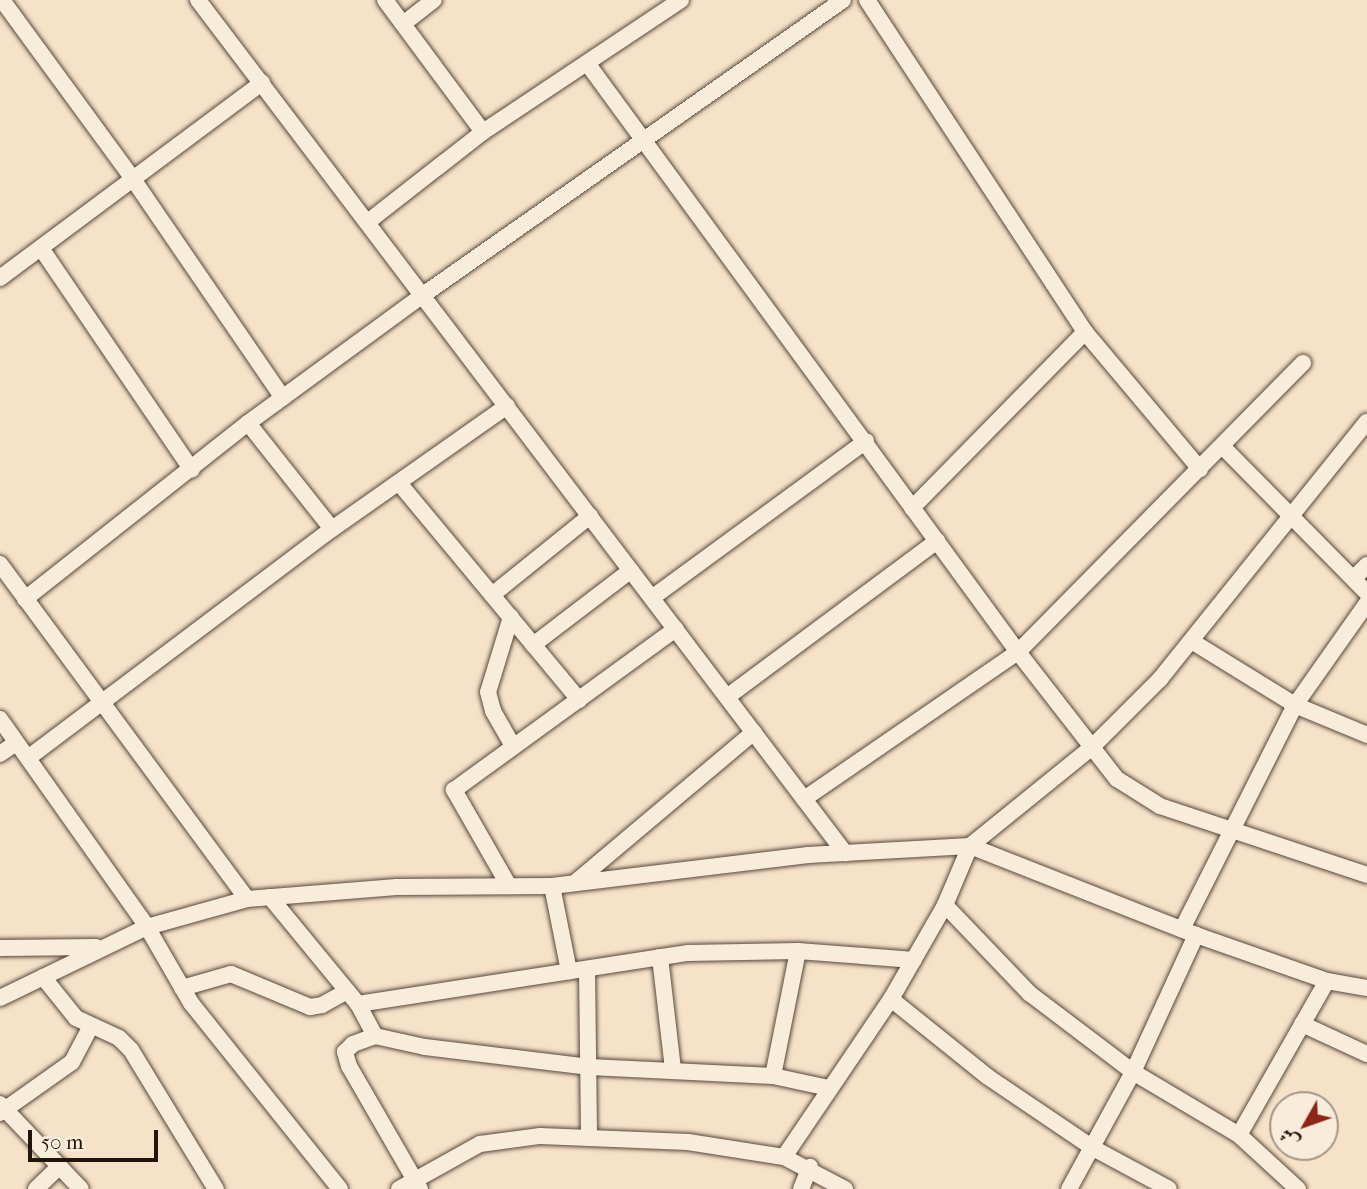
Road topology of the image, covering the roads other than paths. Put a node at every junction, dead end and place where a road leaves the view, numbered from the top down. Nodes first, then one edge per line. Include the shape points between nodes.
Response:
1 (2, 0) edge
2 (198, 0) edge
3 (385, 0) edge
4 (434, 0) edge
5 (681, 0) edge
6 (843, 0) edge
7 (867, 0) edge
8 (403, 24) junction
9 (587, 62) junction
10 (262, 83) junction
11 (484, 132) junction
12 (643, 139) junction
13 (133, 179) junction
14 (369, 221) junction
15 (41, 248) junction
16 (0, 278) edge
17 (423, 295) junction
18 (1085, 332) junction
19 (1303, 363) dead end
20 (283, 398) junction
21 (508, 406) junction
22 (1367, 422) edge
23 (248, 423) junction
24 (866, 441) junction
25 (1223, 447) junction
26 (1200, 469) junction
27 (192, 470) junction
28 (399, 483) junction
29 (912, 508) junction
30 (1288, 515) junction
31 (590, 516) junction
32 (332, 529) junction
33 (937, 541) junction
34 (0, 564) edge
35 (1367, 565) edge
36 (631, 570) junction
37 (1354, 577) junction
38 (1367, 593) edge
39 (492, 595) junction
40 (653, 597) junction
41 (24, 599) junction
42 (1367, 603) edge
43 (510, 617) junction
44 (676, 629) junction
45 (1193, 642) junction
46 (533, 645) junction
47 (1018, 652) junction
48 (727, 697) junction
49 (579, 699) junction
50 (98, 702) junction
51 (1295, 705) junction
52 (0, 719) edge
53 (754, 732) junction
54 (1367, 735) edge
55 (16, 743) junction
56 (513, 746) junction
57 (1091, 748) junction
58 (0, 754) edge
59 (28, 758) junction
60 (804, 799) junction
61 (1234, 829) junction
62 (970, 846) junction
63 (845, 853) junction
64 (1367, 875) edge
65 (578, 881) junction
66 (509, 886) junction
67 (552, 886) junction
68 (270, 897) junction
69 (247, 899) junction
70 (945, 905) junction
71 (147, 928) junction
72 (1189, 932) junction
73 (101, 947) junction
74 (0, 948) edge
75 (797, 951) junction
76 (660, 957) junction
77 (914, 960) junction
78 (587, 969) junction
79 (569, 971) junction
80 (43, 977) junction
81 (1327, 981) junction
82 (183, 988) junction
83 (1367, 988) edge
84 (347, 991) junction
85 (0, 998) edge
86 (891, 999) junction
87 (358, 1004) junction
88 (1302, 1024) junction
89 (91, 1026) junction
90 (376, 1036) junction
91 (1367, 1054) edge
92 (590, 1067) junction
93 (673, 1070) junction
94 (1133, 1072) junction
95 (773, 1076) junction
96 (829, 1088) junction
97 (1, 1109) edge
98 (1239, 1135) junction
99 (589, 1138) junction
100 (1093, 1148) junction
101 (784, 1157) junction
102 (60, 1166) junction
103 (810, 1167) junction
104 (417, 1185) edge
105 (36, 1189) edge
106 (81, 1189) edge
107 (216, 1189) edge
108 (340, 1189) edge
109 (399, 1189) edge
110 (801, 1189) edge
111 (845, 1189) edge
112 (1069, 1189) edge
113 (1169, 1189) edge
114 (1298, 1189) edge

1 - 13 street
2 - 10 street
3 - 8 street
4 - 8 street
5 - 9 street
6 - 12 street
7 - 18 street
8 - 11 street
9 - 11 street
9 - 12 street
10 - 13 street
10 - 14 street
11 - 14 street
12 - 17 street
12 - 24 street
13 - 15 street
13 - 20 street
14 - 17 street
15 - 16 street
15 - 27 street
17 - 20 street
17 - 21 street
18 - 26 street
18 - 29 street
19 - 25 street
20 - 23 street
21 - 28 street
21 - 31 street
22 - 30 street
23 - 27 street
23 - 32 street
24 - 29 street
24 - 40 street
25 - 26 street
25 - 30 street
26 - 47 street
27 - 41 street
28 - 32 street
28 - 39 street
29 - 33 street
30 - 37 street
30 - 45 street
31 - 36 street
31 - 39 street
32 - 50 street
33 - 47 street
33 - 48 street
34 - 41 street
35 - 37 street
36 - 40 street
36 - 46 street
37 - 38 street
39 - 43 street
40 - 44 street
41 - 50 street
42 - 51 street
43 - 46 street
43 - 56 street via 488,692
44 - 48 street
44 - 49 street
45 - 51 street
45 - 57 street
46 - 49 street
47 - 57 street
47 - 60 street
48 - 53 street
49 - 56 street
50 - 59 street
50 - 69 street
51 - 54 street
51 - 61 street
52 - 55 street
53 - 60 street
53 - 65 street
55 - 58 street
55 - 59 street
56 - 66 street via 454,790
57 - 61 street via 1117,779 1160,806
57 - 62 street
59 - 71 street
60 - 63 street
61 - 64 street
61 - 72 street
62 - 63 street
62 - 70 street
62 - 72 street
63 - 65 street
65 - 67 street
66 - 67 street
66 - 68 street via 397,887
67 - 79 street
68 - 69 street
68 - 84 street
69 - 71 street
70 - 77 street
70 - 94 street via 1029,993
71 - 73 street
71 - 82 street
72 - 81 street
72 - 94 street
73 - 74 street
73 - 80 street
75 - 76 street
75 - 77 street
75 - 95 street
76 - 78 street
76 - 93 street
77 - 86 street
78 - 79 street
78 - 92 street
79 - 87 street
80 - 85 street
80 - 89 street via 64,1006
81 - 83 street
81 - 88 street
82 - 84 street via 232,974 310,1007
82 - 108 street via 249,1080
84 - 87 street
86 - 96 street
86 - 100 street via 988,1077
87 - 90 street
88 - 91 street
88 - 98 street
89 - 97 street via 72,1062
89 - 107 street via 119,1038 131,1051
90 - 92 street via 425,1047
90 - 104 street via 353,1044 345,1056
92 - 93 street
92 - 99 street
93 - 95 street
94 - 98 street
94 - 100 street
95 - 96 street
96 - 101 street
97 - 102 street
98 - 114 street
99 - 101 street via 688,1142
99 - 104 street via 491,1141
100 - 112 street
100 - 113 street
101 - 103 street
102 - 105 street
102 - 106 street
103 - 110 street
103 - 111 street
104 - 109 street

